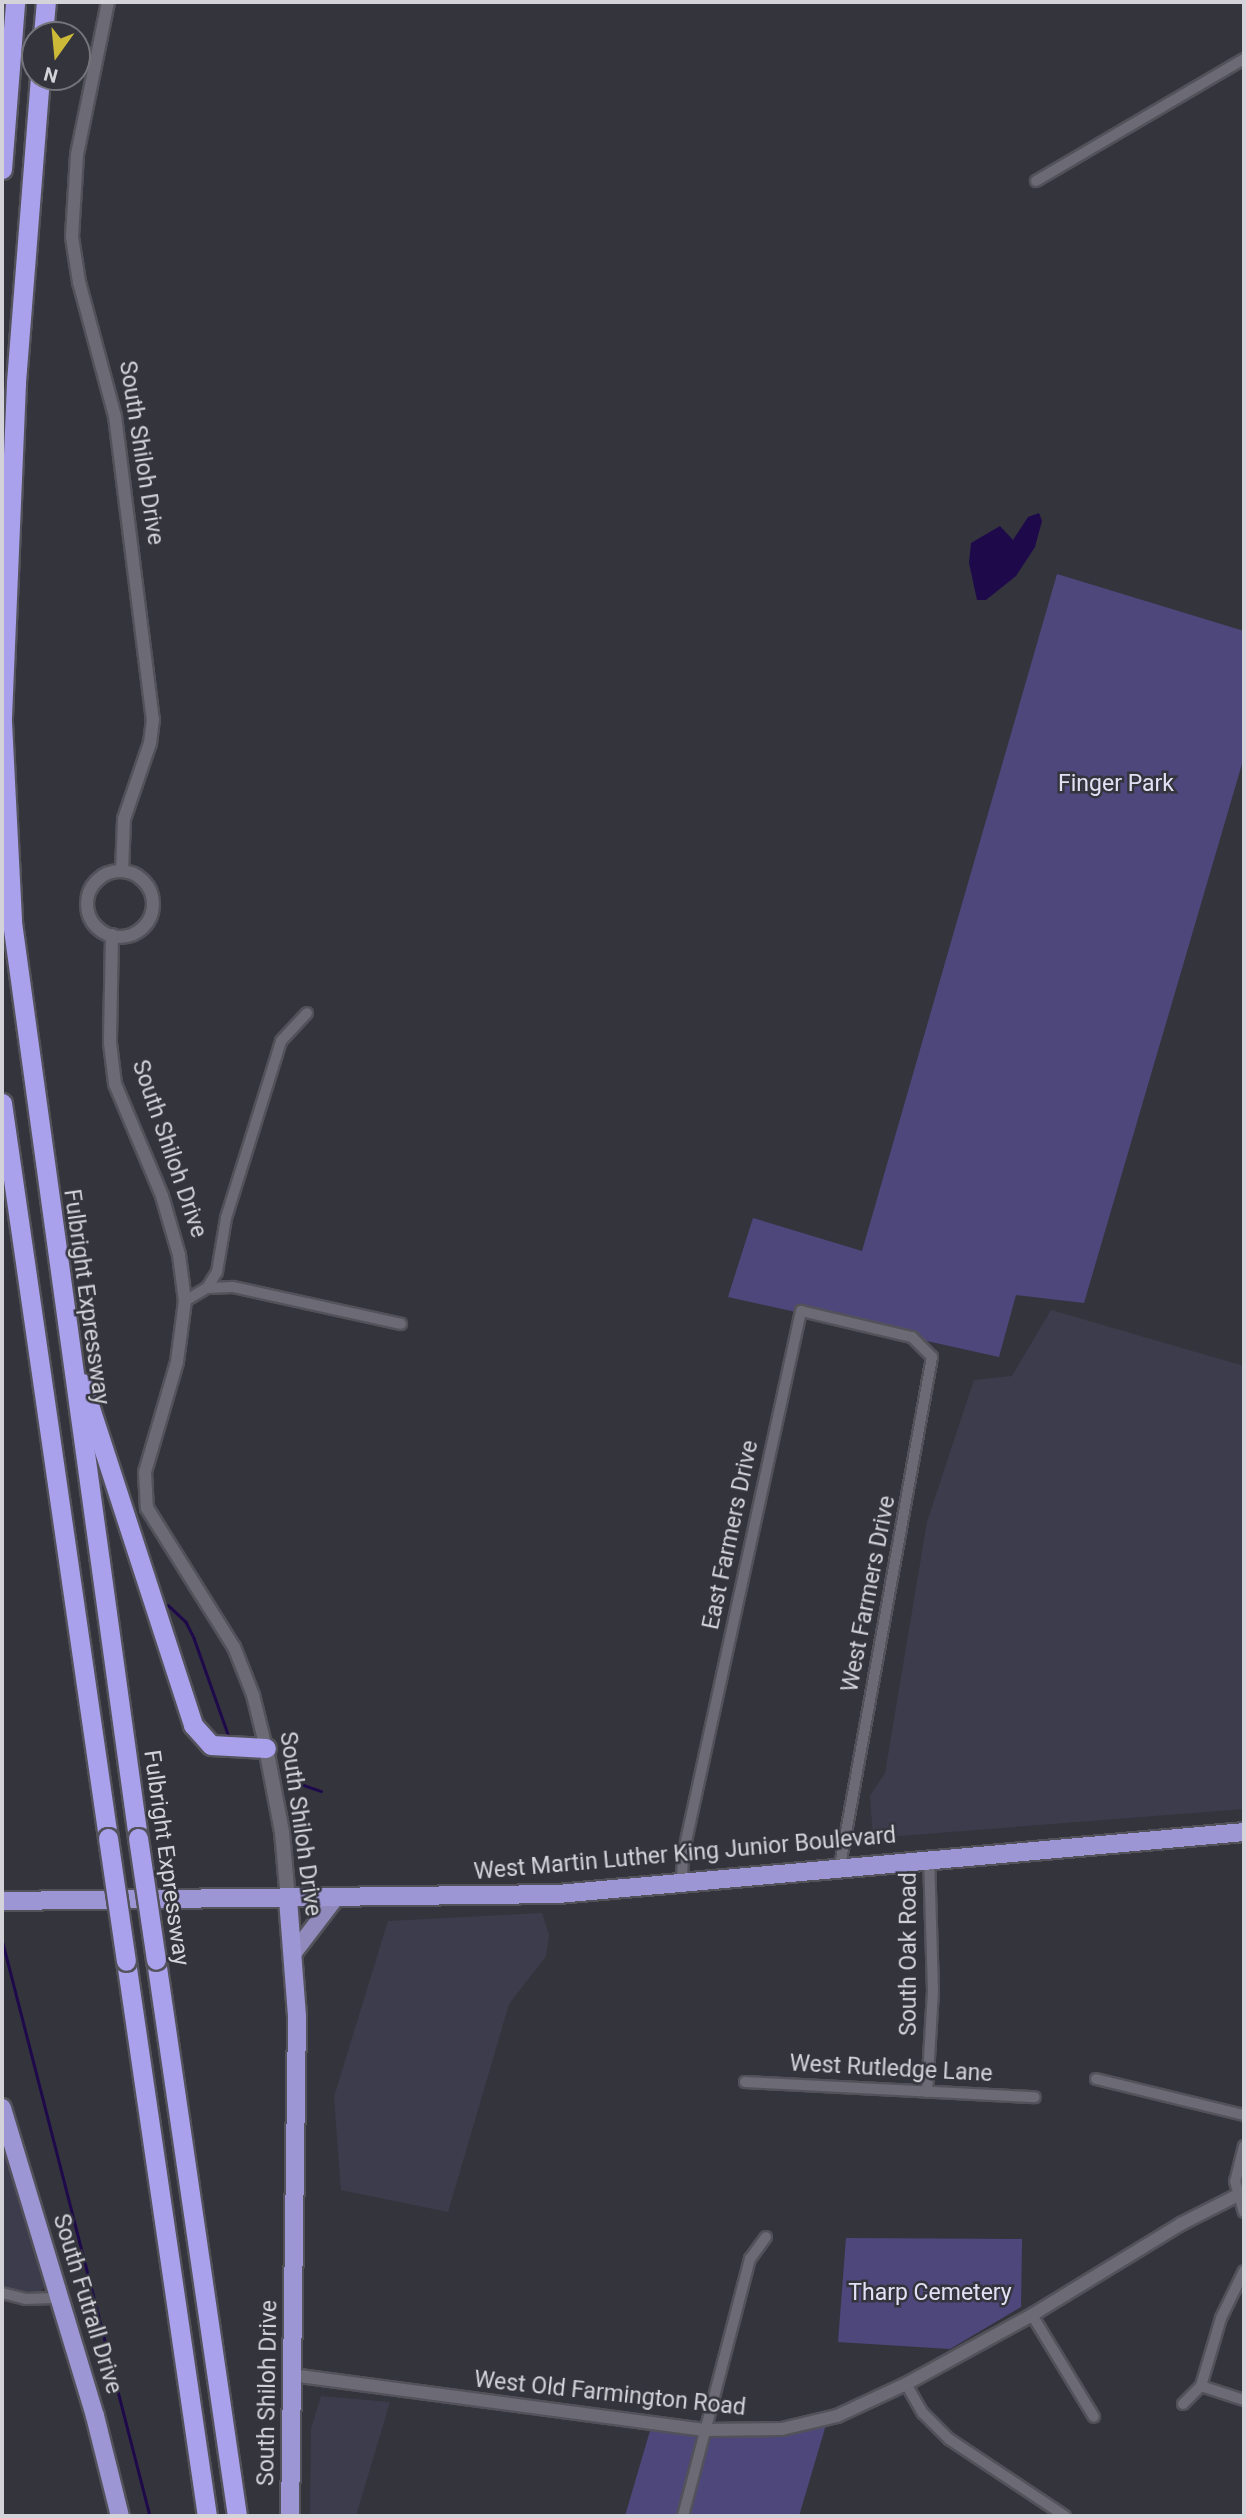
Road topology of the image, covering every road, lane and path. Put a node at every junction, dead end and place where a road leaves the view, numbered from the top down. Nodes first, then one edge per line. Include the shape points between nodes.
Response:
1 (15, 2) edge
2 (108, 2) edge
3 (1244, 59) edge
4 (39, 91) edge
5 (2, 169) edge
6 (1036, 181) dead end
7 (122, 870) junction
8 (112, 935) junction
9 (307, 1013) dead end
10 (2, 1103) edge
11 (8, 1147) junction
12 (2, 1189) edge
13 (207, 1288) junction
14 (186, 1301) junction
15 (401, 1324) dead end
16 (66, 1333) junction
17 (912, 1337) joint
18 (266, 1748) junction
19 (1244, 1832) edge
20 (929, 1858) junction
21 (840, 1866) junction
22 (682, 1880) junction
23 (288, 1899) junction
24 (335, 1899) junction
25 (2, 1901) edge
26 (293, 1954) junction
27 (1097, 2079) dead end
28 (746, 2082) dead end
29 (927, 2092) junction
30 (1035, 2097) dead end
31 (2, 2108) edge
32 (1244, 2115) edge
33 (1244, 2146) edge
34 (1241, 2193) edge
35 (1244, 2212) edge
36 (766, 2237) dead end
37 (1244, 2271) edge
38 (2, 2293) edge
39 (60, 2298) junction
40 (1032, 2315) junction
41 (292, 2375) junction
42 (905, 2384) junction
43 (1201, 2386) junction
44 (1244, 2400) edge
45 (1184, 2404) dead end
46 (1094, 2417) dead end
47 (706, 2430) junction
48 (120, 2516) edge
49 (207, 2516) edge
50 (237, 2516) edge
51 (290, 2516) edge
52 (683, 2516) edge
53 (1065, 2516) edge

1 - 5 highway
2 - 7 street, South Shiloh Drive via 77,155 72,237 79,282 115,416 153,719 150,743 124,819
3 - 6 street
4 - 16 highway, Fulbright Expressway via 16,383 2,722 12,922
7 - 8 street via 94,883 87,902 92,922
7 - 8 street via 142,880 153,899 152,911 141,929
8 - 14 street, South Shiloh Drive via 110,1043 115,1084 162,1196
9 - 13 street via 281,1041 226,1218 217,1272
10 - 11 highway
11 - 12 highway
11 - 49 highway, bridge
13 - 14 street
13 - 15 street via 233,1287
14 - 18 street, South Shiloh Drive via 180,1351 145,1472 147,1508 235,1649
16 - 18 highway via 192,1724 211,1745
16 - 50 highway, Fulbright Expressway, bridge
17 - 21 street, West Farmers Drive via 932,1357 932,1370
17 - 22 street, East Farmers Drive via 801,1311 683,1854
18 - 23 main road, South Shiloh Drive via 282,1832
19 - 20 highway, West Martin Luther King Junior Boulevard
20 - 21 highway, West Martin Luther King Junior Boulevard
20 - 29 street, South Oak Road via 933,1991
21 - 22 highway, West Martin Luther King Junior Boulevard
22 - 24 highway, West Martin Luther King Junior Boulevard via 558,1894
23 - 24 highway, West Martin Luther King Junior Boulevard
23 - 25 highway, West Martin Luther King Junior Boulevard
23 - 26 highway, South Shiloh Drive
24 - 26 main road
26 - 41 highway, South Shiloh Drive via 297,2028
27 - 32 street
28 - 29 street, West Rutledge Lane
29 - 30 street, West Rutledge Lane
31 - 39 highway, South Futrall Drive
33 - 34 street via 1235,2180
34 - 35 street
34 - 40 street, West Old Farmington Road
36 - 47 street via 750,2259
37 - 43 street via 1221,2318
38 - 39 street via 26,2299
39 - 48 highway, South Futrall Drive
40 - 42 street, West Old Farmington Road
40 - 46 street
41 - 47 street, West Old Farmington Road
41 - 51 highway, South Shiloh Drive
42 - 47 street, West Old Farmington Road via 864,2406 808,2424 755,2432
42 - 53 street via 923,2413 949,2439
43 - 44 street
43 - 45 street
47 - 52 street

